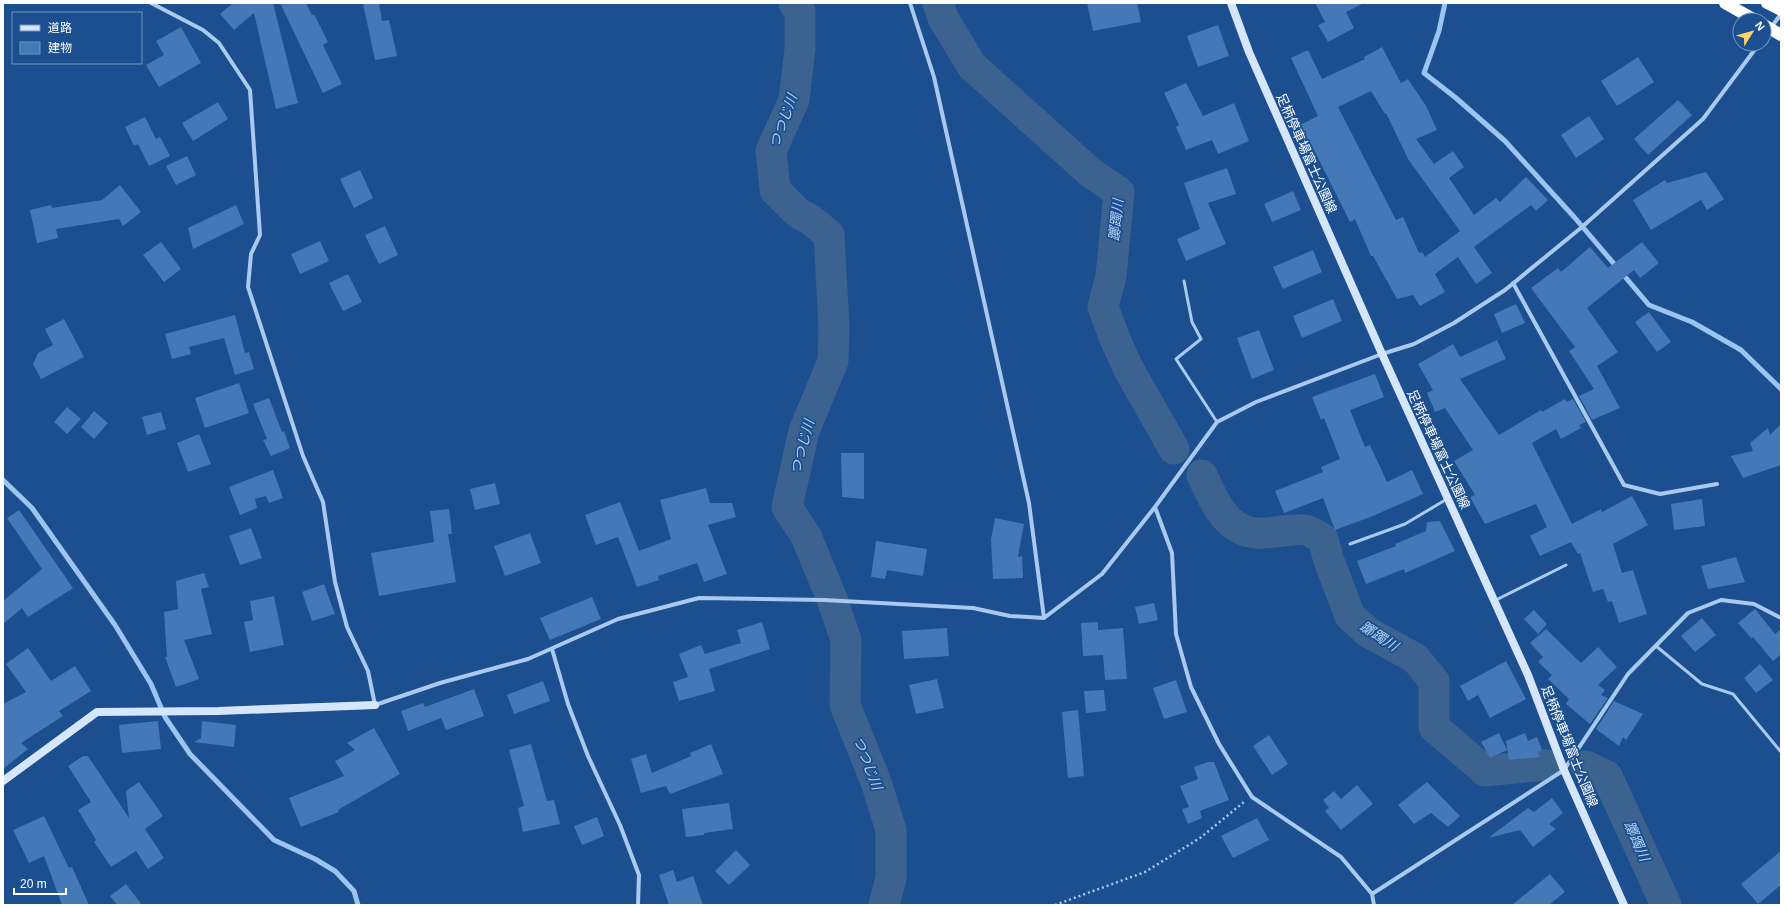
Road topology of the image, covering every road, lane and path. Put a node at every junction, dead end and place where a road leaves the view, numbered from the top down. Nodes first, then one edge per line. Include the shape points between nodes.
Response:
1 (151, 3) edge
2 (910, 3) edge
3 (1231, 3) edge
4 (1725, 3) edge
5 (1767, 3) edge
6 (1781, 10) edge
7 (1741, 12) edge
8 (1781, 14) edge
9 (1772, 28) edge
10 (1753, 52) edge
11 (1184, 281) dead end
12 (1513, 283) junction
13 (1382, 354) junction
14 (1217, 422) junction
15 (1717, 484) dead end
16 (1448, 498) junction
17 (1155, 507) junction
18 (1350, 544) dead end
19 (1566, 565) dead end
20 (1495, 600) junction
21 (1044, 618) junction
22 (1781, 618) edge
23 (1656, 646) junction
24 (552, 650) junction
25 (375, 705) junction
26 (1781, 752) edge
27 (1564, 770) junction
28 (3, 781) edge
29 (1252, 797) junction
30 (1372, 894) junction
31 (638, 905) edge
32 (1055, 905) edge
33 (1374, 905) edge
34 (1624, 905) edge

1 - 25 street via 203,30 219,43 250,90 260,235 251,254 248,287 303,456 323,502 335,582 347,627 368,671
2 - 21 street via 934,77 1028,503
3 - 13 main road, 足柄停車場富士公園線 via 1249,52
4 - 7 highway
5 - 6 highway
8 - 9 street
10 - 12 street via 1703,119 1592,219
11 - 14 lane via 1192,322 1201,339 1176,359
12 - 13 street via 1454,323 1414,344
12 - 15 street via 1624,485 1660,494
13 - 14 street via 1256,402
13 - 16 main road, 足柄停車場富士公園線
14 - 17 street
16 - 18 lane via 1405,524
16 - 20 main road, 足柄停車場富士公園線
17 - 21 street via 1102,574
17 - 29 street via 1172,553 1176,634 1191,688 1219,744
19 - 20 lane
20 - 27 main road, 足柄停車場富士公園線 via 1528,675
21 - 24 street via 1010,616 973,608 824,600 698,598 618,619
22 - 23 street via 1754,604 1721,600 1688,613
23 - 26 lane via 1702,684 1734,694
23 - 27 street via 1628,674
24 - 25 street
24 - 31 street via 582,741 639,875
25 - 28 main road via 218,711 97,712
27 - 30 street
27 - 34 main road, 足柄停車場富士公園線
29 - 30 street via 1341,857
29 - 32 path via 1200,838 1146,872
30 - 33 street

